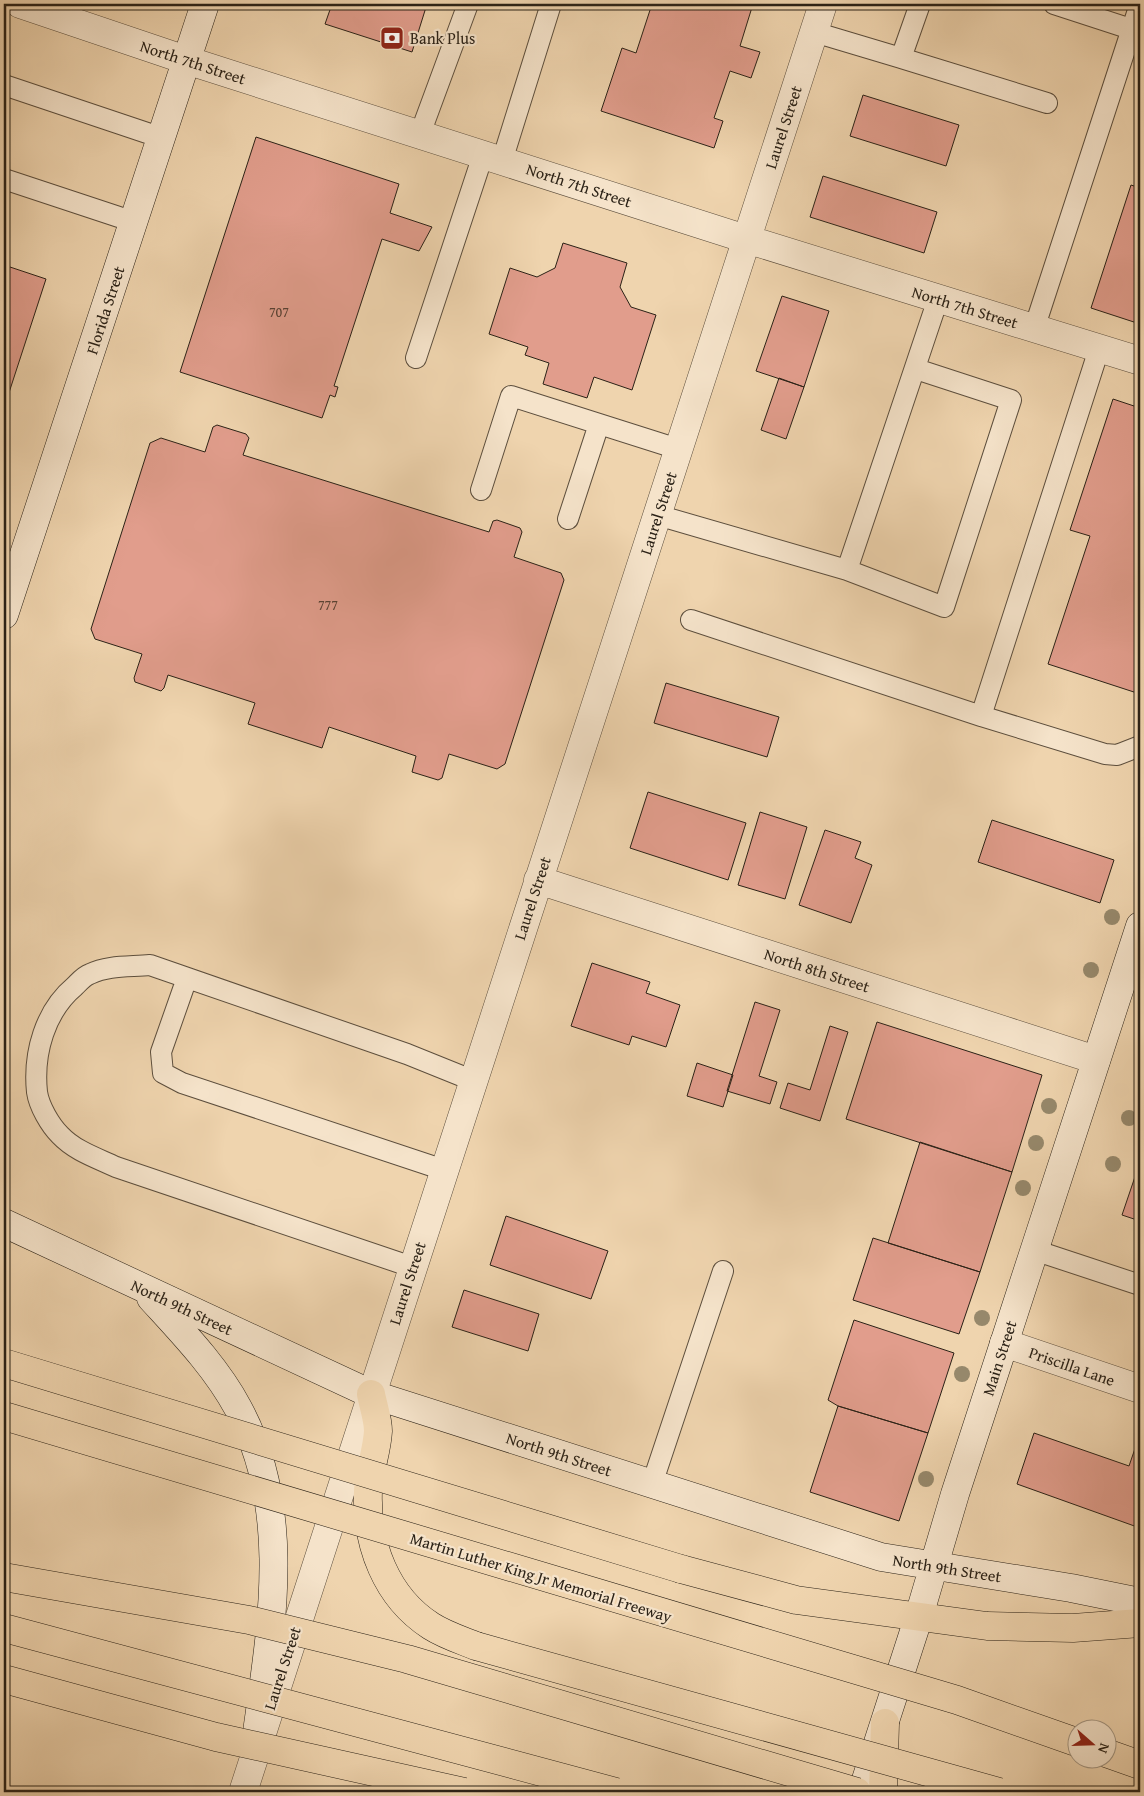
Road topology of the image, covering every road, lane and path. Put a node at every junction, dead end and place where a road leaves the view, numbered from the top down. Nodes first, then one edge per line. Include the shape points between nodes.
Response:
1 (20, 4) edge
2 (205, 4) edge
3 (468, 4) edge
4 (551, 4) edge
5 (823, 4) edge
6 (920, 4) edge
7 (1054, 4) edge
8 (1140, 4) edge
9 (1136, 31) edge
10 (814, 32) junction
11 (901, 58) junction
12 (186, 60) junction
13 (4, 85) edge
14 (1047, 103) dead end
15 (420, 134) junction
16 (162, 138) junction
17 (492, 158) junction
18 (4, 178) edge
19 (134, 222) junction
20 (746, 239) junction
21 (938, 298) junction
22 (1034, 329) junction
23 (1099, 349) junction
24 (416, 358) dead end
25 (1140, 362) edge
26 (916, 369) junction
27 (599, 424) junction
28 (678, 449) junction
29 (481, 490) dead end
30 (657, 515) junction
31 (568, 519) dead end
32 (847, 570) junction
33 (4, 615) edge
34 (691, 620) dead end
35 (981, 716) junction
36 (1140, 746) edge
37 (538, 880) junction
38 (1139, 933) edge
39 (187, 978) junction
40 (1096, 1060) junction
41 (474, 1081) junction
42 (444, 1170) junction
43 (4, 1224) edge
44 (1034, 1250) junction
45 (412, 1267) junction
46 (722, 1272) dead end
47 (1140, 1285) edge
48 (141, 1288) junction
49 (1004, 1343) junction
50 (4, 1363) edge
51 (1140, 1389) edge
52 (371, 1394) junction
53 (4, 1416) edge
54 (652, 1484) junction
55 (931, 1567) junction
56 (4, 1577) edge
57 (1140, 1602) edge
58 (919, 1616) junction
59 (1140, 1623) edge
60 (4, 1628) edge
61 (4, 1679) edge
62 (885, 1723) junction
63 (1066, 1738) edge
64 (254, 1754) junction
65 (1116, 1757) edge
66 (1140, 1765) edge
67 (243, 1792) edge
68 (464, 1792) edge
69 (616, 1792) edge
70 (857, 1792) edge
71 (862, 1792) edge
72 (883, 1792) edge
73 (999, 1792) edge

1 - 12 street, North 7th Street
2 - 12 street, Florida Street
3 - 15 lane
4 - 17 lane
5 - 10 street, Laurel Street
6 - 11 lane
7 - 9 lane
8 - 9 lane
9 - 22 lane
10 - 11 lane
10 - 20 street, Laurel Street
11 - 14 lane
12 - 15 street, North 7th Street
12 - 16 street, Florida Street
13 - 16 lane
15 - 17 street, North 7th Street
16 - 19 street, Florida Street
17 - 20 street, North 7th Street
17 - 24 lane
18 - 19 lane
19 - 33 street, Florida Street
20 - 21 street, North 7th Street
20 - 28 street, Laurel Street
21 - 22 street, North 7th Street
21 - 26 lane
22 - 23 street, North 7th Street
23 - 25 street, North 7th Street
23 - 35 lane
26 - 32 lane
26 - 32 lane via 1012,400 944,607
27 - 28 lane
27 - 29 lane via 511,396
27 - 31 lane
28 - 30 street, Laurel Street
30 - 32 lane
30 - 37 street, Laurel Street
34 - 35 lane
35 - 36 lane via 1105,754 1117,755
37 - 40 street, North 8th Street
37 - 41 street, Laurel Street
38 - 40 street, Main Street
39 - 41 lane via 407,1054
39 - 42 lane via 161,1052 163,1072 182,1083
39 - 45 lane via 150,965 112,968 89,974 61,997 45,1026 38,1049 37,1093 47,1118 60,1136 82,1152 116,1167
40 - 44 street, Main Street
41 - 42 street, Laurel Street
42 - 45 street, Laurel Street
43 - 48 street, North 9th Street
44 - 47 lane
44 - 49 street, Main Street
45 - 52 street, Laurel Street
46 - 54 lane
48 - 52 street, North 9th Street
48 - 64 street via 183,1334 238,1408 262,1474 275,1567
49 - 51 street, Priscilla Lane
49 - 55 street, Main Street
50 - 58 highway, bridge via 681,1569 796,1600
52 - 54 street, North 9th Street
52 - 64 street, Laurel Street
52 - 73 highway, bridge via 378,1431 371,1466 369,1508 373,1545 382,1568 406,1605 430,1626 476,1646
53 - 63 highway, Martin Luther King Jr Memorial Freeway, bridge via 957,1700
54 - 55 street, North 9th Street via 881,1557
55 - 57 street, North 9th Street
55 - 58 street, Main Street
56 - 70 highway, bridge via 249,1620 398,1657
58 - 59 highway via 1002,1627 1073,1628
58 - 62 street, Main Street
60 - 69 highway, bridge
61 - 68 highway, bridge via 216,1737
62 - 71 street, Main Street
62 - 72 highway
64 - 67 street, Laurel Street
65 - 66 highway

